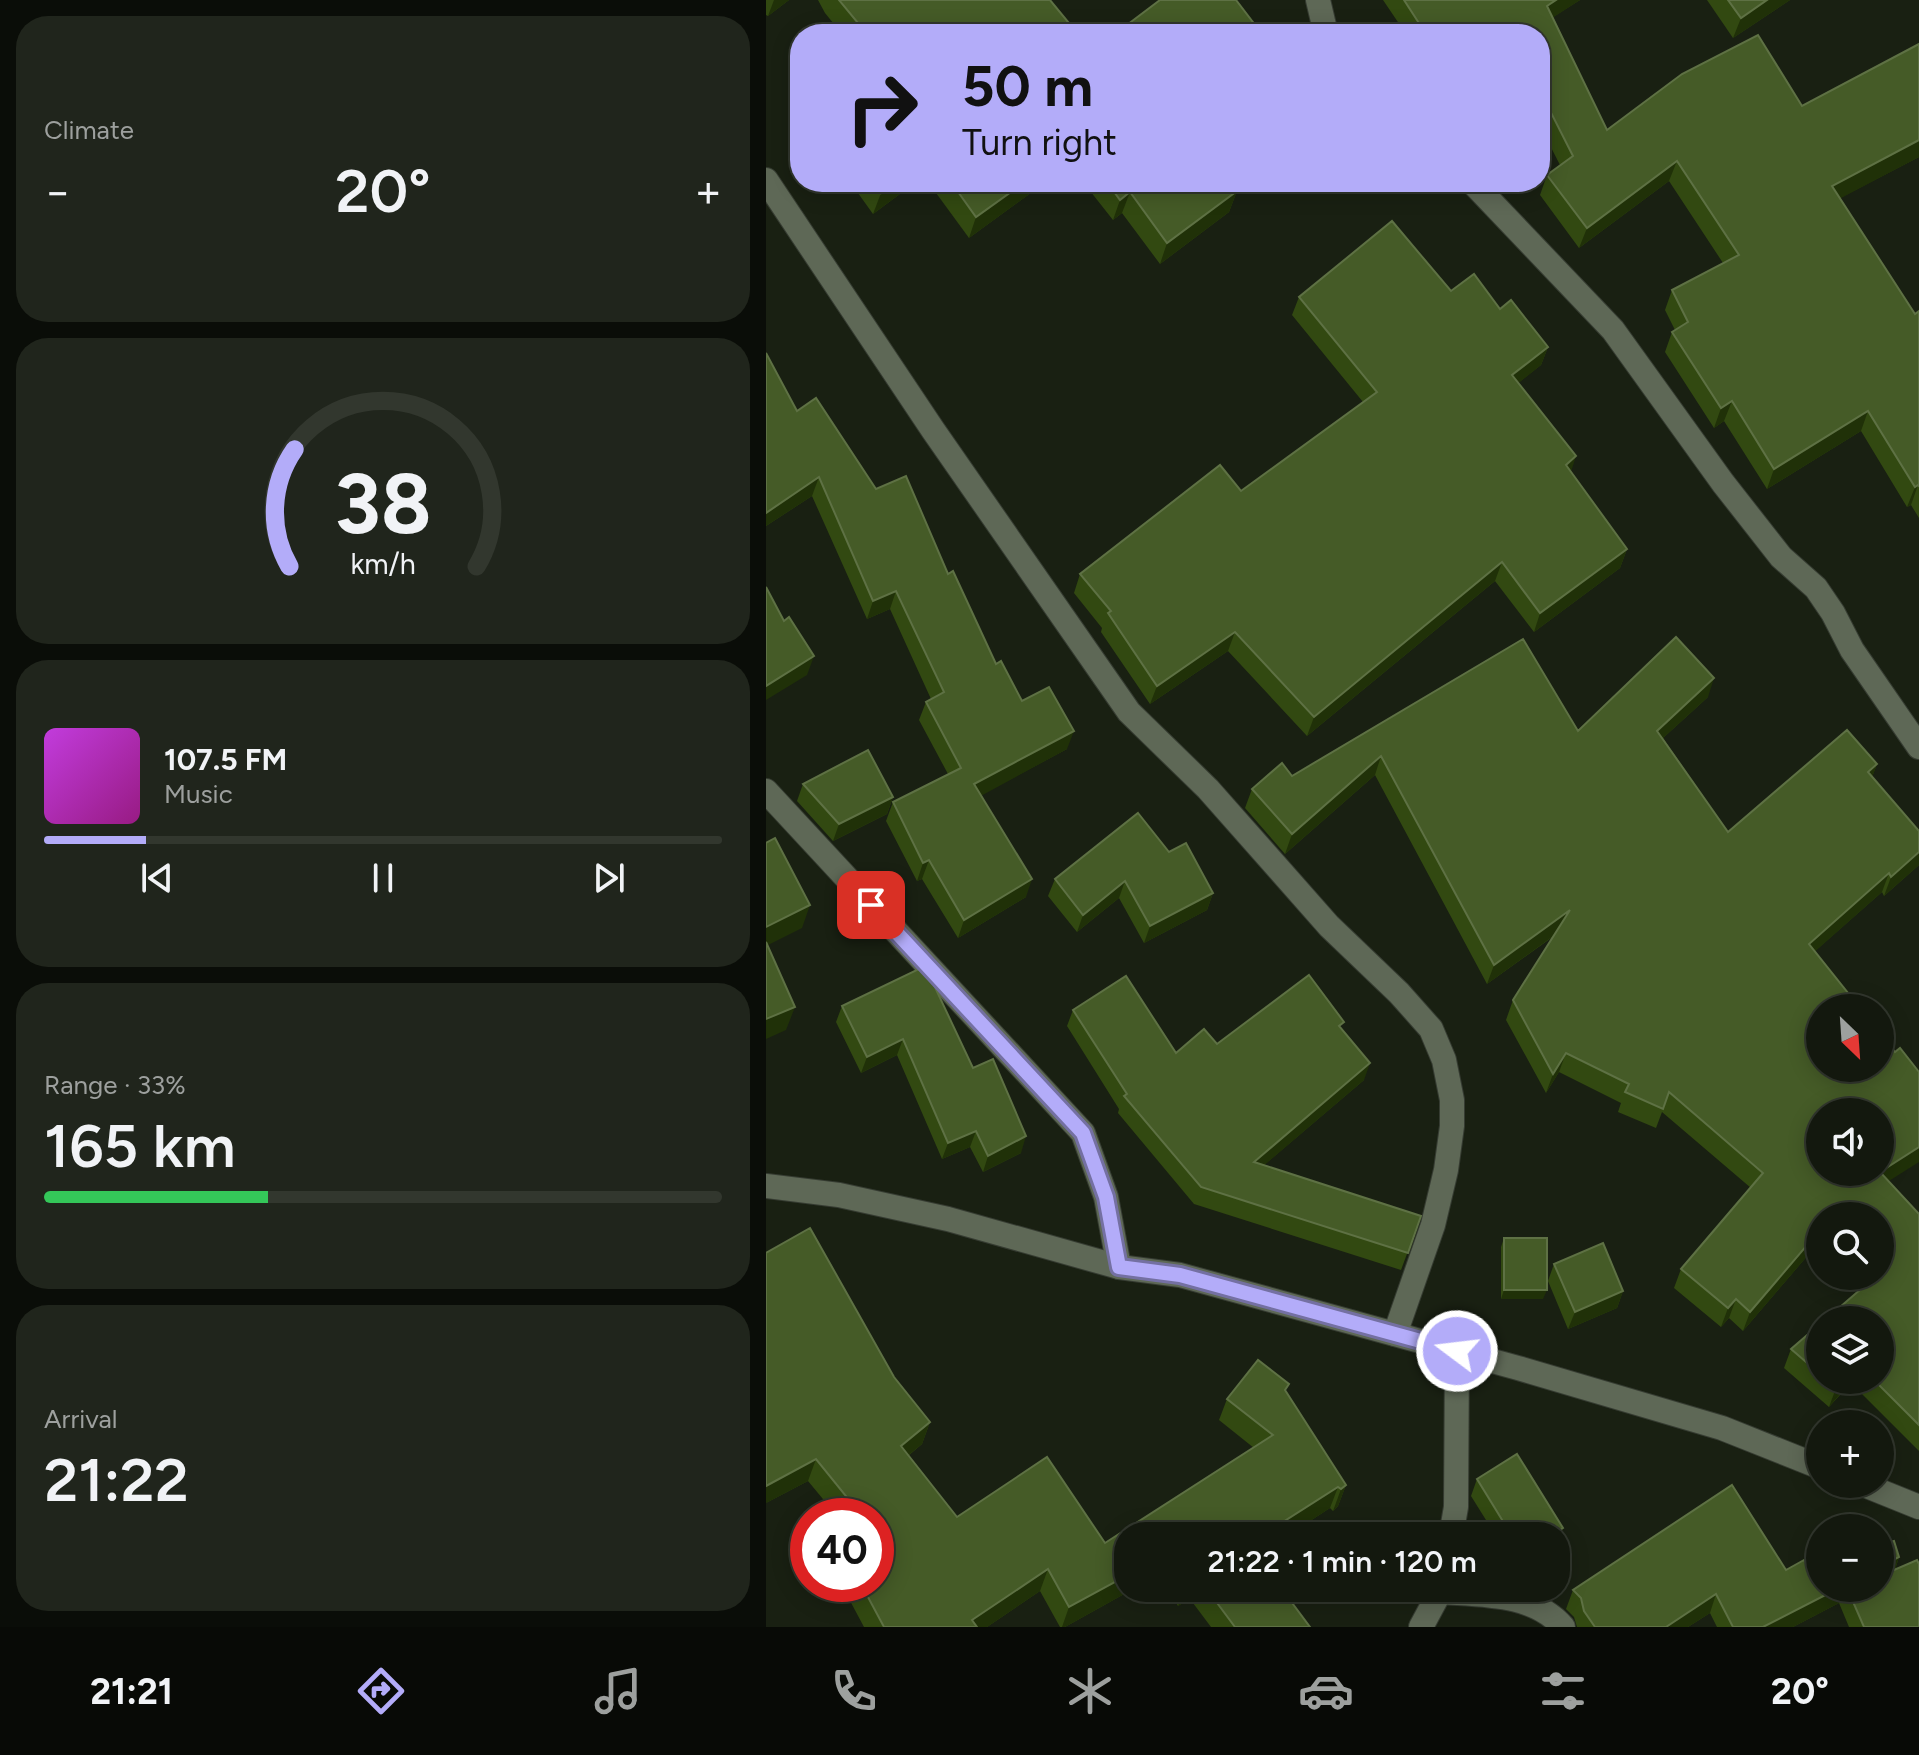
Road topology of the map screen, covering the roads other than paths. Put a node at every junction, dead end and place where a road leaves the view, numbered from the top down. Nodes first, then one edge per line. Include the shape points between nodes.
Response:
1 (1318, 0) edge
2 (1324, 24) edge
3 (766, 180) edge
4 (1482, 192) edge
5 (1919, 747) edge
6 (766, 791) edge
7 (766, 1186) edge
8 (1119, 1267) junction
9 (1395, 1334) junction
10 (1457, 1351) junction
11 (1806, 1461) edge
12 (1894, 1497) edge
13 (1919, 1507) edge
14 (1453, 1522) edge
15 (1435, 1602) edge
16 (1521, 1602) edge
17 (1421, 1627) edge
18 (1563, 1627) edge

1 - 2 street
3 - 9 street via 1129,712 1208,789 1329,926 1431,1029 1450,1087 1452,1126 1433,1225
4 - 5 street via 1613,330 1732,495 1781,557 1816,588
6 - 8 street via 1083,1133 1106,1197
7 - 8 street via 839,1195 948,1219
8 - 9 street via 1180,1275
9 - 10 street
10 - 11 street via 1722,1428
10 - 14 street
12 - 13 street
15 - 17 street
16 - 18 street

